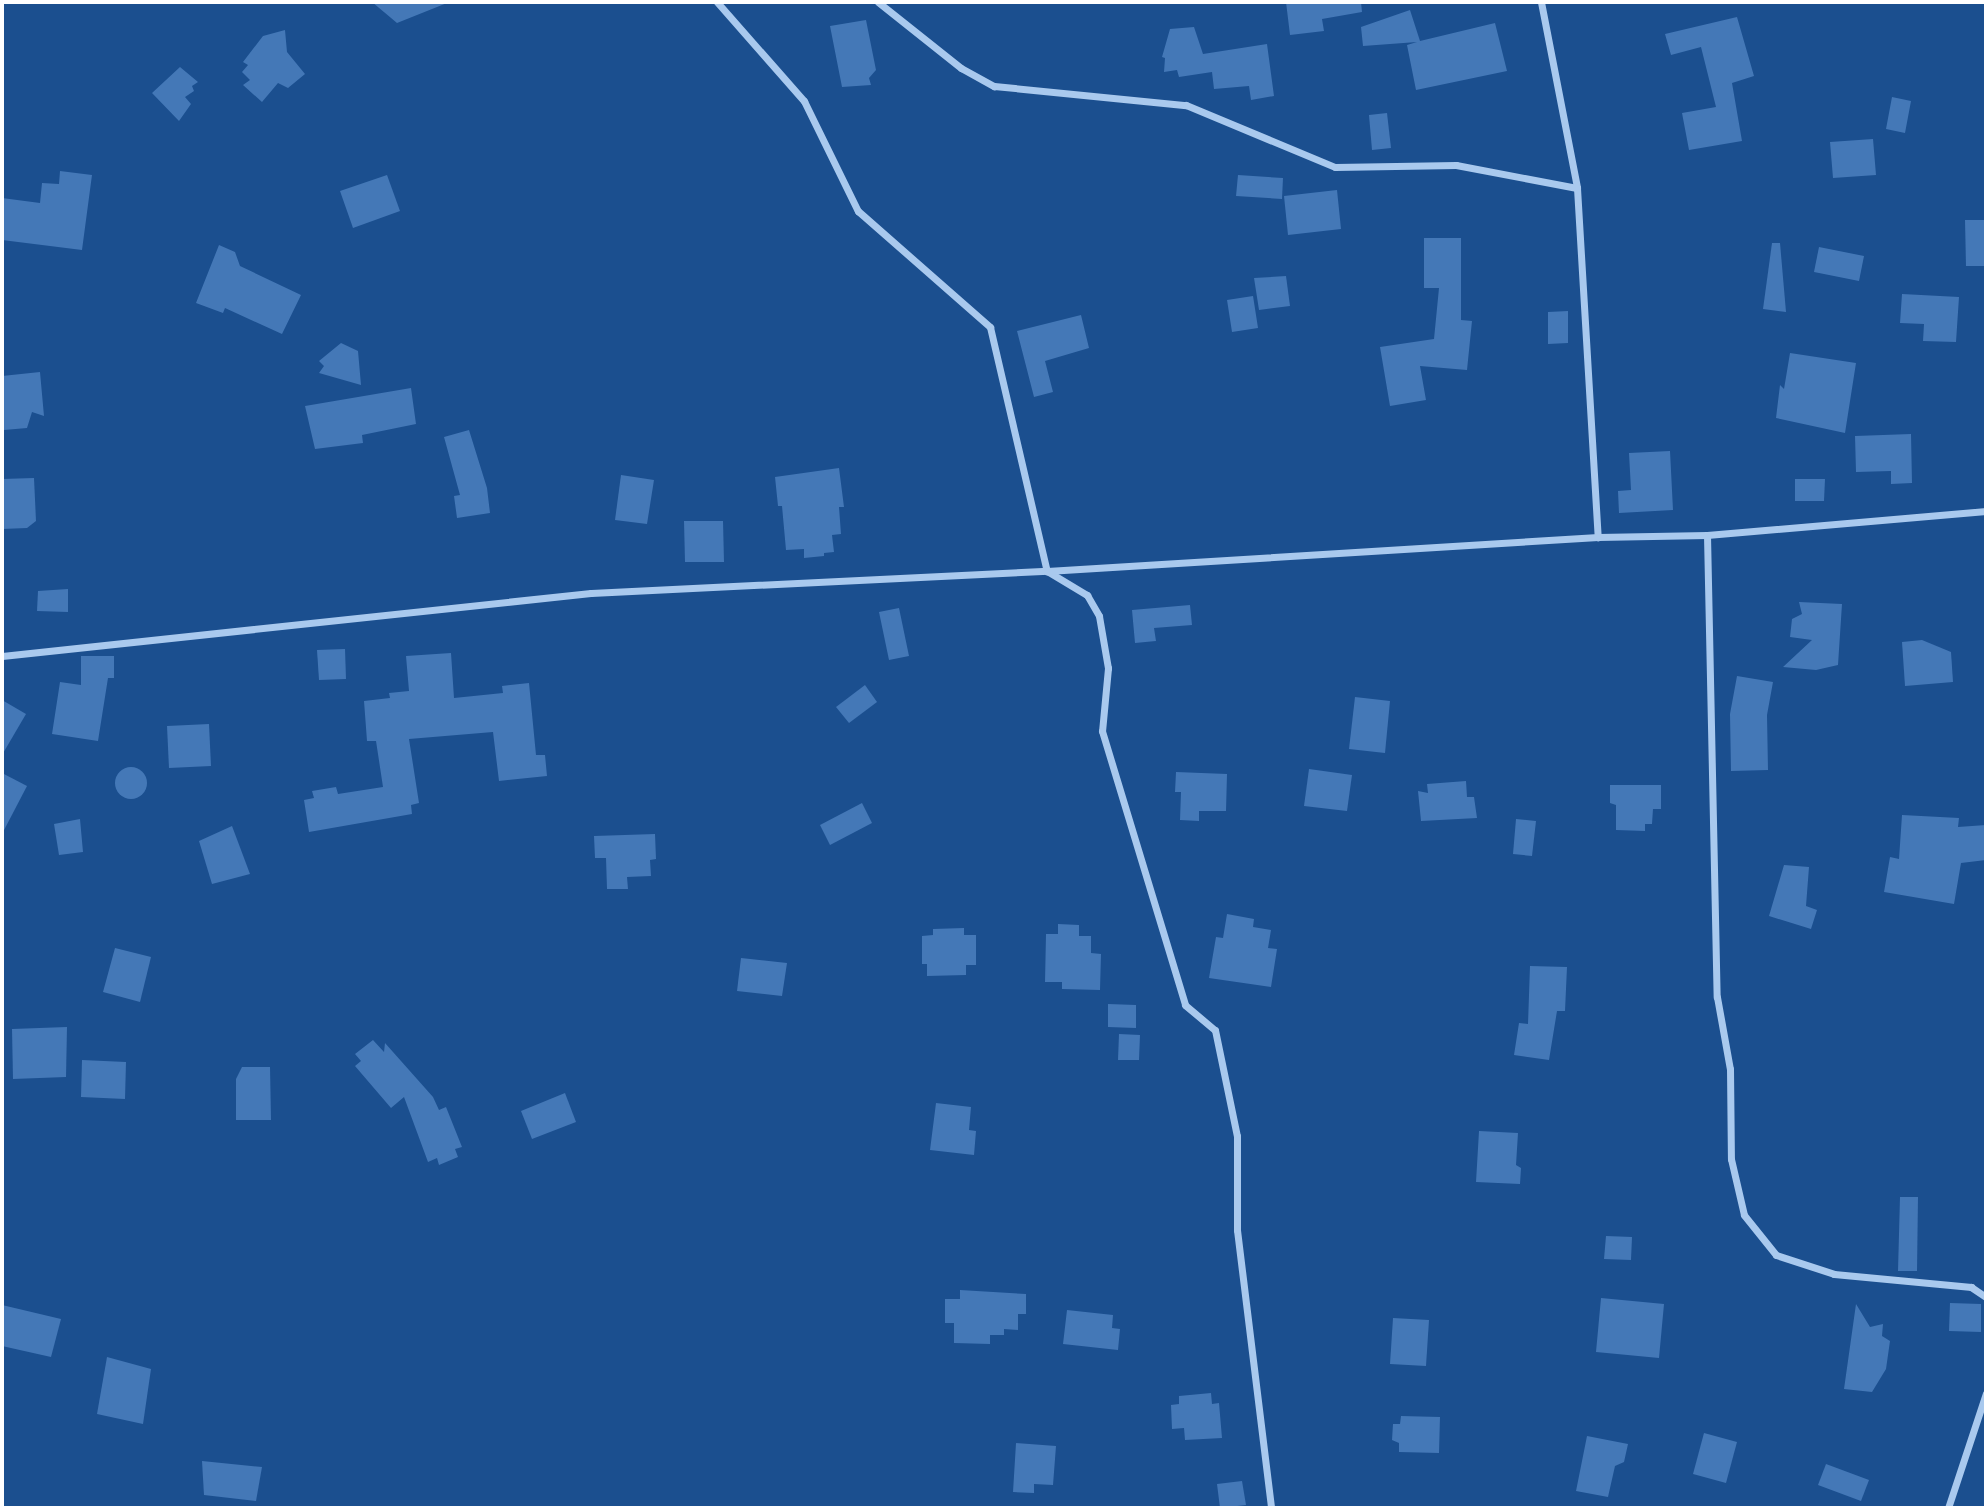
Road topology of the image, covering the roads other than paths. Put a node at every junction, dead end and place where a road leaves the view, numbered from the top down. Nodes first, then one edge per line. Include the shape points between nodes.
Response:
1 (717, 2) edge
2 (878, 2) edge
3 (1541, 2) edge
4 (1577, 188) junction
5 (1986, 511) edge
6 (1707, 535) junction
7 (1598, 537) junction
8 (1047, 571) junction
9 (2, 656) edge
10 (1986, 1297) edge
11 (1986, 1394) edge
12 (1271, 1508) edge
13 (1948, 1508) edge

1 - 8 street via 804,101 858,211 990,327
2 - 4 street via 961,68 994,86 1186,105 1335,167 1456,165
3 - 4 street
4 - 7 street
5 - 6 street
6 - 7 street
6 - 10 street via 1717,997 1730,1069 1731,1159 1744,1215 1776,1255 1834,1274 1971,1287
7 - 8 street
8 - 9 street via 591,593
8 - 12 street via 1087,595 1099,616 1108,668 1102,730 1185,1005 1215,1030 1237,1136 1237,1230
11 - 13 street

